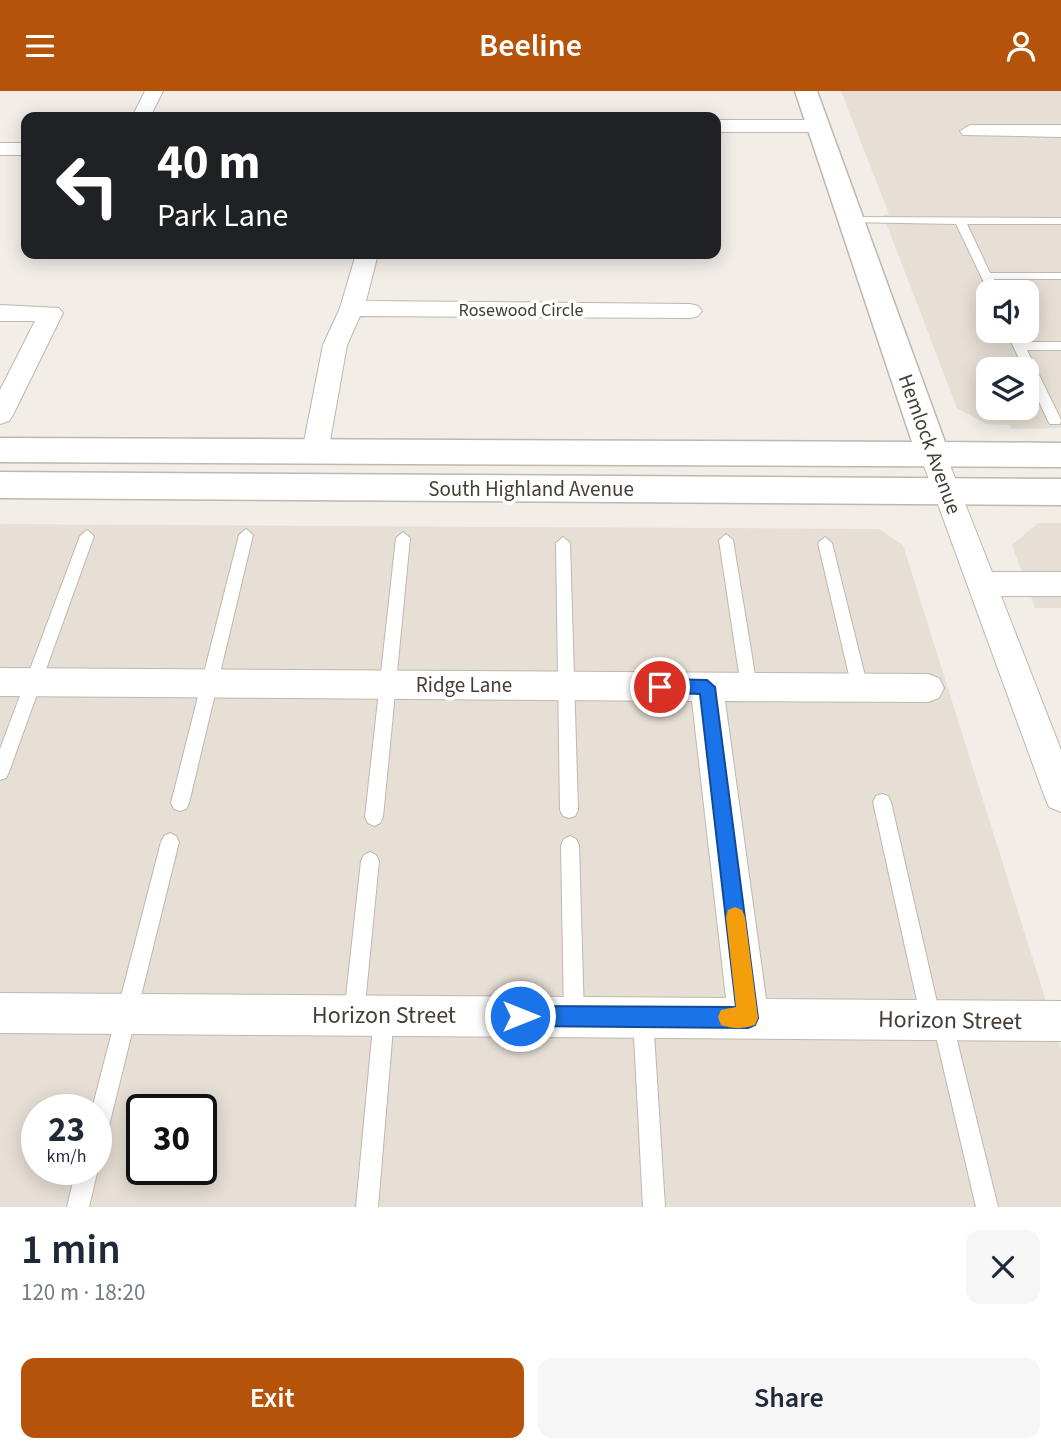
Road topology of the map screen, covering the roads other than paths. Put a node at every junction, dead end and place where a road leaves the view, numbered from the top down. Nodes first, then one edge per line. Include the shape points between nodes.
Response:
1 (154, 91) edge
2 (806, 91) edge
3 (144, 112) edge
4 (721, 126) edge
5 (818, 126) junction
6 (970, 131) dead end
7 (1061, 131) edge
8 (0, 149) edge
9 (21, 149) edge
10 (851, 220) junction
11 (960, 221) junction
12 (1061, 221) edge
13 (366, 259) edge
14 (986, 276) junction
15 (1061, 276) edge
16 (988, 280) edge
17 (352, 308) junction
18 (690, 311) dead end
19 (0, 313) edge
20 (1018, 343) edge
21 (1020, 346) junction
22 (1061, 346) edge
23 (0, 415) edge
24 (1055, 421) dead end
25 (0, 450) edge
26 (315, 451) junction
27 (933, 455) junction
28 (1061, 455) edge
29 (0, 485) edge
30 (1061, 492) edge
31 (948, 493) junction
32 (87, 535) dead end
33 (246, 535) dead end
34 (403, 538) dead end
35 (726, 540) dead end
36 (563, 543) dead end
37 (825, 543) dead end
38 (982, 584) junction
39 (1061, 585) edge
40 (0, 682) edge
41 (33, 682) junction
42 (210, 684) junction
43 (387, 685) junction
44 (567, 686) junction
45 (707, 687) junction
46 (748, 687) junction
47 (860, 688) junction
48 (928, 688) dead end
49 (0, 772) edge
50 (1061, 795) edge
51 (882, 801) dead end
52 (180, 803) dead end
53 (569, 810) dead end
54 (374, 817) dead end
55 (170, 842) dead end
56 (570, 845) dead end
57 (370, 861) dead end
58 (0, 1013) edge
59 (127, 1013) junction
60 (369, 1015) junction
61 (574, 1016) junction
62 (642, 1017) junction
63 (748, 1018) junction
64 (936, 1019) junction
65 (1061, 1021) edge
66 (106, 1094) edge
67 (83, 1185) edge
68 (78, 1207) edge
69 (367, 1207) edge
70 (654, 1207) edge
71 (987, 1207) edge

1 - 3 street
2 - 5 street, Hemlock Avenue
4 - 5 street
5 - 10 street, Hemlock Avenue
6 - 7 street
8 - 9 street
10 - 11 lane
10 - 27 street, Hemlock Avenue
11 - 12 lane
11 - 14 lane
13 - 17 street
14 - 15 lane
14 - 16 lane
17 - 18 street, Rosewood Circle
17 - 26 street via 335,345
19 - 23 street via 51,313
20 - 21 lane
21 - 22 lane
21 - 24 lane
25 - 26 street, South Highland Avenue
26 - 27 street, South Highland Avenue
27 - 28 street, South Highland Avenue
27 - 31 street, Hemlock Avenue
29 - 31 street, South Highland Avenue
30 - 31 street, South Highland Avenue
31 - 38 street, Hemlock Avenue
32 - 41 lane
33 - 42 lane
34 - 43 lane
35 - 46 lane
36 - 44 lane
37 - 47 lane
38 - 39 street
38 - 50 street, Hemlock Avenue
40 - 41 street, Ridge Lane
41 - 42 street, Ridge Lane
41 - 49 lane
42 - 43 street, Ridge Lane
42 - 52 lane
43 - 44 street, Ridge Lane
43 - 54 lane
44 - 45 street, Ridge Lane
44 - 53 lane
45 - 46 street, Ridge Lane
45 - 63 street
46 - 47 street, Ridge Lane
47 - 48 street, Ridge Lane
51 - 64 lane
55 - 59 lane
56 - 61 lane
57 - 60 lane
58 - 59 street, Horizon Street
59 - 60 street, Horizon Street
59 - 66 lane
60 - 61 street, Horizon Street
60 - 69 lane
61 - 62 street, Horizon Street
62 - 63 street, Horizon Street
62 - 70 lane
63 - 64 street, Horizon Street
64 - 65 street, Horizon Street
64 - 71 lane
67 - 68 lane

